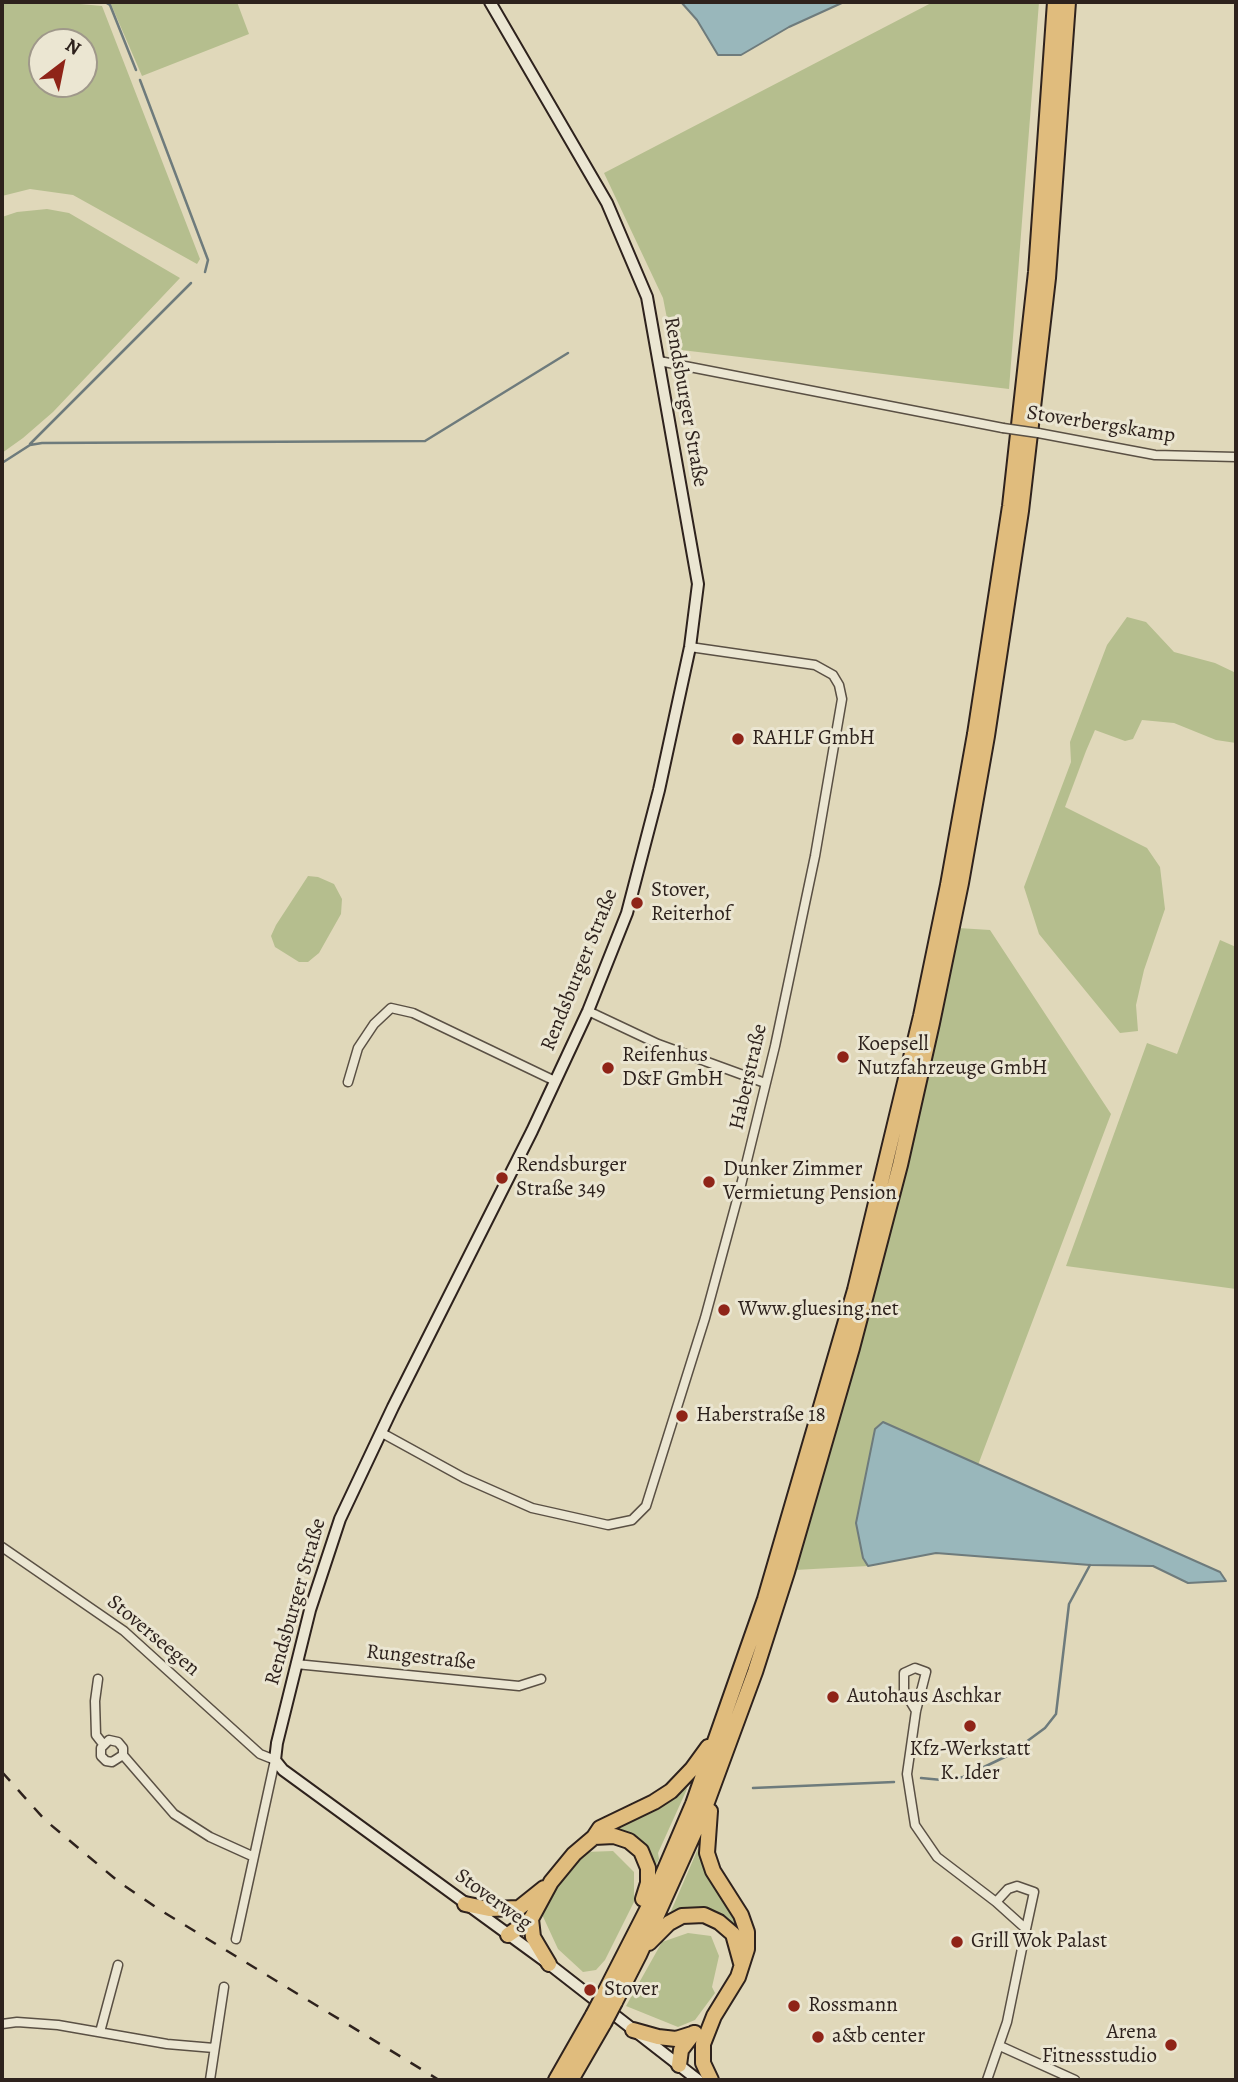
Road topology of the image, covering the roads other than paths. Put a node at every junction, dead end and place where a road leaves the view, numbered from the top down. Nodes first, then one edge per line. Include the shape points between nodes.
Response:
1 (490, 2) edge
2 (1055, 2) edge
3 (1068, 2) edge
4 (659, 361) junction
5 (1236, 457) edge
6 (690, 647) junction
7 (588, 1011) junction
8 (555, 1081) junction
9 (348, 1082) dead end
10 (765, 1083) junction
11 (382, 1433) junction
12 (2, 1547) edge
13 (296, 1664) junction
14 (98, 1679) dead end
15 (541, 1679) dead end
16 (916, 1711) junction
17 (720, 1732) junction
18 (103, 1744) junction
19 (123, 1755) junction
20 (724, 1756) junction
21 (275, 1760) junction
22 (594, 1836) junction
23 (252, 1856) junction
24 (551, 1882) junction
25 (996, 1902) junction
26 (465, 1904) junction
27 (519, 1908) junction
28 (531, 1919) junction
29 (1026, 1929) junction
30 (508, 1935) junction
31 (236, 1938) dead end
32 (639, 1955) junction
33 (624, 1957) junction
34 (549, 1964) junction
35 (118, 1965) dead end
36 (742, 1967) junction
37 (224, 1987) dead end
38 (610, 1998) junction
39 (599, 2019) junction
40 (2, 2024) edge
41 (633, 2030) junction
42 (100, 2032) junction
43 (699, 2038) junction
44 (1000, 2046) junction
45 (214, 2049) junction
46 (683, 2073) edge
47 (210, 2080) edge
48 (556, 2080) edge
49 (571, 2080) edge
50 (698, 2080) edge
51 (711, 2080) edge
52 (988, 2080) edge
53 (1075, 2080) edge

1 - 4 street, Rendsburger Straße via 607,203 647,297
2 - 17 highway via 1036,272 1010,506 948,885 855,1290 765,1599
3 - 20 highway via 1032,426 961,883 900,1165 852,1348 787,1572
4 - 5 street, Stoverbergskamp, bridge via 1155,454
4 - 6 street, Rendsburger Straße via 698,584
6 - 7 street, Rendsburger Straße via 627,913
6 - 10 street, Haberstraße via 815,665 832,676 842,699 815,856
7 - 8 street, Rendsburger Straße
7 - 10 street via 659,1044
8 - 9 street via 413,1013 391,1008 358,1048
8 - 11 street, Rendsburger Straße
10 - 11 street, Haberstraße via 705,1318 646,1506 632,1520 608,1525 532,1508 464,1479
11 - 13 street, Rendsburger Straße via 340,1519
12 - 21 street, Stoverseegen via 124,1631 260,1754
13 - 15 street, Rungestraße via 519,1686
13 - 21 street, Rendsburger Straße
14 - 18 street via 96,1735
16 - 16 street via 926,1672 915,1668 904,1673 904,1691
16 - 25 street via 906,1774 915,1825 937,1857
17 - 22 highway via 671,1791 600,1828
17 - 33 highway
18 - 19 street via 118,1742
18 - 19 street via 101,1756 106,1761
19 - 23 street via 174,1814 210,1838
20 - 32 highway
20 - 36 highway via 708,1818 707,1853 747,1932
21 - 23 street, Rendsburger Straße
21 - 26 street, Stoverweg
22 - 24 highway
22 - 33 highway via 629,1841 641,1851 648,1868 648,1883
23 - 31 street, Rendsburger Straße
24 - 27 highway
24 - 28 highway
25 - 29 street
25 - 29 street via 1017,1886 1034,1892
26 - 27 highway
26 - 30 street, Stoverweg
27 - 30 highway
28 - 30 highway
28 - 34 highway via 533,1937
29 - 44 street
30 - 34 street, Stoverweg
32 - 36 highway via 669,1923 682,1916 704,1914 733,1934
32 - 38 highway
33 - 38 highway
34 - 41 street, Stoverweg
35 - 42 street
36 - 43 highway
37 - 45 street
38 - 39 highway, bridge
39 - 48 highway
39 - 49 highway
40 - 42 street via 58,2025
41 - 43 highway via 658,2037
41 - 46 street, Stoverweg
42 - 45 street
43 - 46 highway
43 - 51 highway
44 - 52 street
44 - 53 street
45 - 47 street
46 - 50 street, Stoverweg

